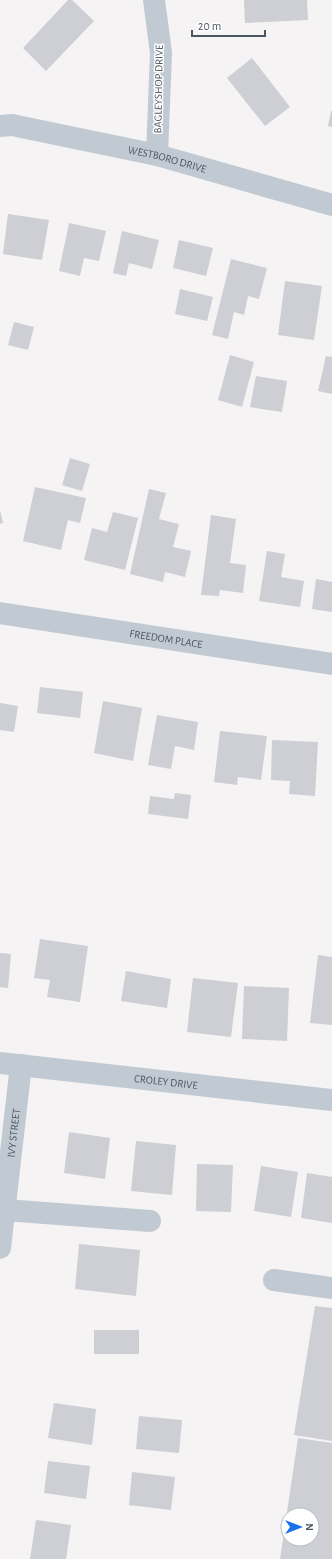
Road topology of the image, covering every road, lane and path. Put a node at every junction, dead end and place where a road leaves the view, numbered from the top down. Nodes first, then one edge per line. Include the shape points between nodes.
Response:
1 (154, 0) edge
2 (0, 126) edge
3 (156, 155) junction
4 (332, 205) edge
5 (0, 613) edge
6 (332, 664) edge
7 (11, 1064) edge
8 (332, 1100) edge
9 (5, 1210) junction
10 (150, 1221) dead end
11 (0, 1248) edge
12 (274, 1280) dead end
13 (332, 1288) edge

1 - 3 street, BAGLEYSHOP DRIVE via 161,53
2 - 3 street, WESTBORO DRIVE via 12,126
3 - 4 street, WESTBORO DRIVE
5 - 6 street, FREEDOM PLACE
7 - 8 street, CROLEY DRIVE
7 - 9 street, IVY STREET
9 - 10 street
9 - 11 street, IVY STREET
12 - 13 street

